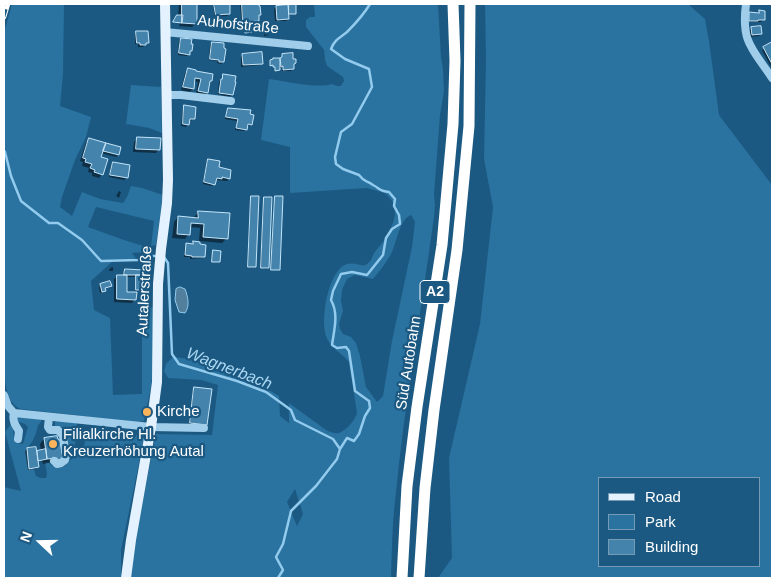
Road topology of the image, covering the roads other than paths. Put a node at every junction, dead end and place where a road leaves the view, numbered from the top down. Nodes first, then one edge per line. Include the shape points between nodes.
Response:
1 (165, 4) edge
2 (454, 4) edge
3 (470, 4) edge
4 (746, 4) edge
5 (165, 32) junction
6 (308, 46) dead end
7 (772, 78) edge
8 (166, 95) junction
9 (231, 102) dead end
10 (4, 395) edge
11 (14, 413) junction
12 (49, 417) junction
13 (151, 427) junction
14 (204, 428) dead end
15 (18, 439) dead end
16 (54, 461) dead end
17 (126, 578) edge
18 (402, 578) edge
19 (419, 578) edge

1 - 5 main road, Autalerstraße
2 - 18 highway, Süd Autobahn / A2 via 453,124 442,245 407,486
3 - 19 highway, Süd Autobahn / A2 via 469,126 457,250 425,488
4 - 7 street via 745,34
5 - 6 street, Auhofstraße
5 - 8 main road, Autalerstraße
8 - 9 street
8 - 13 main road, Autalerstraße via 167,203 159,263 157,382
10 - 11 street
11 - 12 street
11 - 15 street
12 - 13 street
12 - 16 street via 50,430 58,430 63,436 66,456 61,463
13 - 14 street
13 - 17 main road, Autalerstraße

